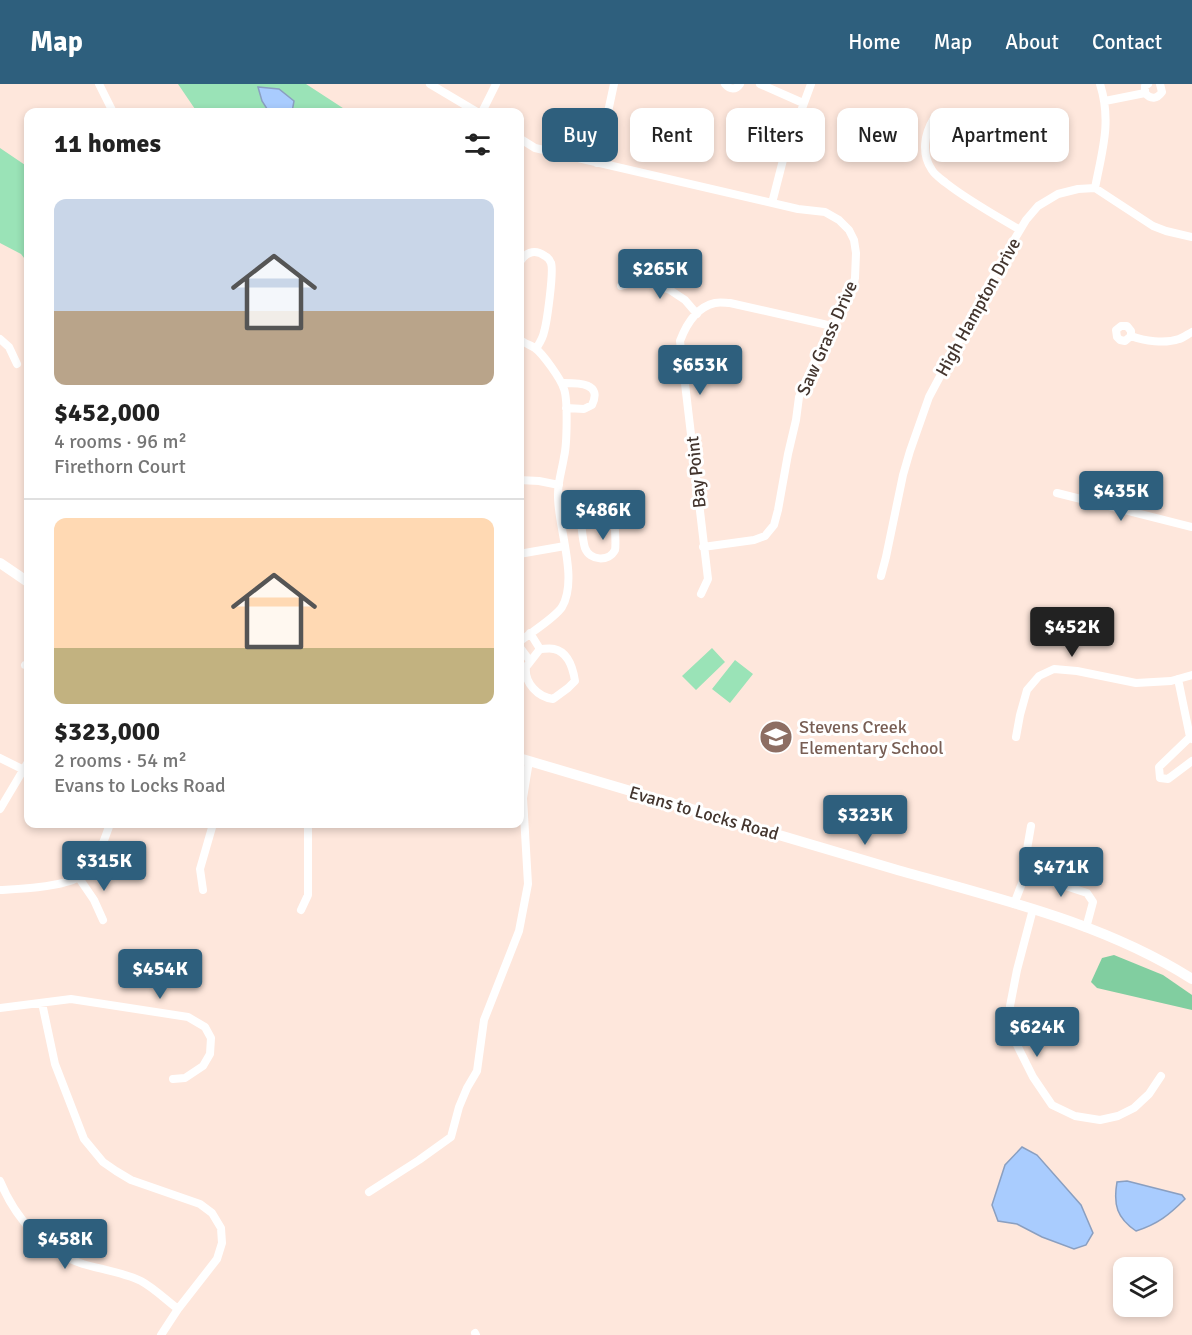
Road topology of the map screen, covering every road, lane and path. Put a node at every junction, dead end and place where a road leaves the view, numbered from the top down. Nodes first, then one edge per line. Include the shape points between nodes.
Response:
1 (99, 84) edge
2 (430, 84) edge
3 (496, 84) edge
4 (614, 84) edge
5 (725, 84) edge
6 (740, 84) edge
7 (760, 84) edge
8 (811, 84) edge
9 (1100, 84) edge
10 (1148, 84) edge
11 (1160, 84) edge
12 (1145, 93) junction
13 (1105, 101) junction
14 (803, 103) junction
15 (111, 108) edge
16 (470, 108) edge
17 (484, 108) edge
18 (930, 126) edge
19 (524, 141) edge
20 (597, 163) junction
21 (1095, 189) junction
22 (772, 203) junction
23 (1020, 230) junction
24 (1192, 237) edge
25 (524, 256) edge
26 (621, 286) dead end
27 (697, 314) junction
28 (832, 326) junction
29 (1192, 332) edge
30 (1131, 336) dead end
31 (0, 339) edge
32 (524, 342) edge
33 (536, 349) junction
34 (17, 364) dead end
35 (562, 383) junction
36 (566, 408) junction
37 (524, 480) edge
38 (558, 485) junction
39 (1057, 493) dead end
40 (580, 516) junction
41 (561, 518) junction
42 (1192, 527) edge
43 (565, 546) junction
44 (703, 548) junction
45 (524, 553) edge
46 (0, 563) edge
47 (880, 576) dead end
48 (24, 579) edge
49 (701, 594) dead end
50 (530, 633) junction
51 (524, 638) edge
52 (540, 649) junction
53 (524, 653) edge
54 (530, 661) junction
55 (1192, 675) edge
56 (1178, 679) junction
57 (1016, 737) dead end
58 (1191, 738) edge
59 (0, 758) edge
60 (524, 760) edge
61 (1192, 761) edge
62 (24, 770) joint
63 (0, 810) edge
64 (524, 815) edge
65 (1031, 826) dead end
66 (108, 828) edge
67 (212, 828) edge
68 (308, 828) edge
69 (1026, 873) junction
70 (79, 878) junction
71 (0, 890) edge
72 (203, 890) dead end
73 (1014, 904) junction
74 (1033, 909) junction
75 (301, 910) dead end
76 (104, 920) dead end
77 (1086, 928) junction
78 (1192, 979) edge
79 (42, 1003) junction
80 (0, 1008) edge
81 (1161, 1076) dead end
82 (173, 1079) dead end
83 (0, 1181) edge
84 (369, 1192) dead end
85 (178, 1309) junction
86 (161, 1335) edge

1 - 15 street
2 - 16 street
3 - 17 street
4 - 20 street
5 - 6 street via 732,89
7 - 14 street
8 - 14 street
9 - 13 street
10 - 12 street
11 - 12 street via 1162,92 1158,97 1153,99
12 - 13 street
13 - 21 street via 1107,121
14 - 22 street
18 - 23 street via 925,148 932,170 954,190
19 - 20 street, Saw Grass Drive via 535,148
20 - 22 street, Saw Grass Drive
21 - 23 street, High Hampton Drive via 1059,194 1038,206
21 - 24 street via 1153,226
22 - 28 street, Saw Grass Drive via 825,212 839,220 854,240 855,278
23 - 47 street, High Hampton Drive via 929,397 905,467
25 - 33 street via 531,252 541,254 551,263 544,334
26 - 27 street via 634,282 670,290
27 - 28 street via 715,303 730,303
27 - 44 street, Bay Point via 680,341
28 - 44 street, Saw Grass Drive via 799,397 774,525 765,536 754,540
29 - 30 street via 1178,340 1163,341
31 - 34 street
32 - 33 street
33 - 35 street
35 - 36 street
35 - 36 street via 588,385 594,395 592,405 584,409
36 - 38 street via 565,455
37 - 38 street
38 - 41 street
39 - 42 street
40 - 40 street via 610,516 614,521 613,553 596,559 590,556 585,549
40 - 41 street
41 - 43 street
43 - 45 street
43 - 50 street via 568,590 562,606
44 - 49 street, Bay Point via 708,579
46 - 48 street
50 - 51 street
50 - 52 street
52 - 54 street
52 - 54 street via 561,652 569,661 575,681 560,696 546,698 526,678
53 - 54 street
55 - 56 street
56 - 57 street via 1136,683 1054,669 1039,676 1027,690
56 - 58 street
58 - 61 street via 1159,767 1160,777 1168,779
59 - 62 street
60 - 73 street, Evans to Locks Road
62 - 63 street
64 - 84 street via 528,884 519,931 484,1020 477,1071 459,1107 451,1137
65 - 69 street via 1023,859
66 - 70 street via 91,865
67 - 72 street via 200,869
68 - 75 street via 308,895
69 - 73 street
69 - 77 street via 1087,893 1093,902
70 - 71 street via 27,889
70 - 76 street
73 - 74 street, Evans to Locks Road
74 - 77 street, Evans to Locks Road
74 - 81 street via 1010,1006 1017,1045 1052,1105 1076,1116 1100,1120 1118,1116 1134,1108
77 - 78 street, Evans to Locks Road via 1118,939
79 - 80 street
79 - 82 street via 71,999 188,1017 205,1027 211,1038 210,1054 202,1066 185,1078
79 - 85 street via 55,1064 84,1139 116,1172 200,1204 212,1213 221,1228 217,1259
83 - 85 street via 21,1218 53,1250 80,1263 140,1280
85 - 86 street

